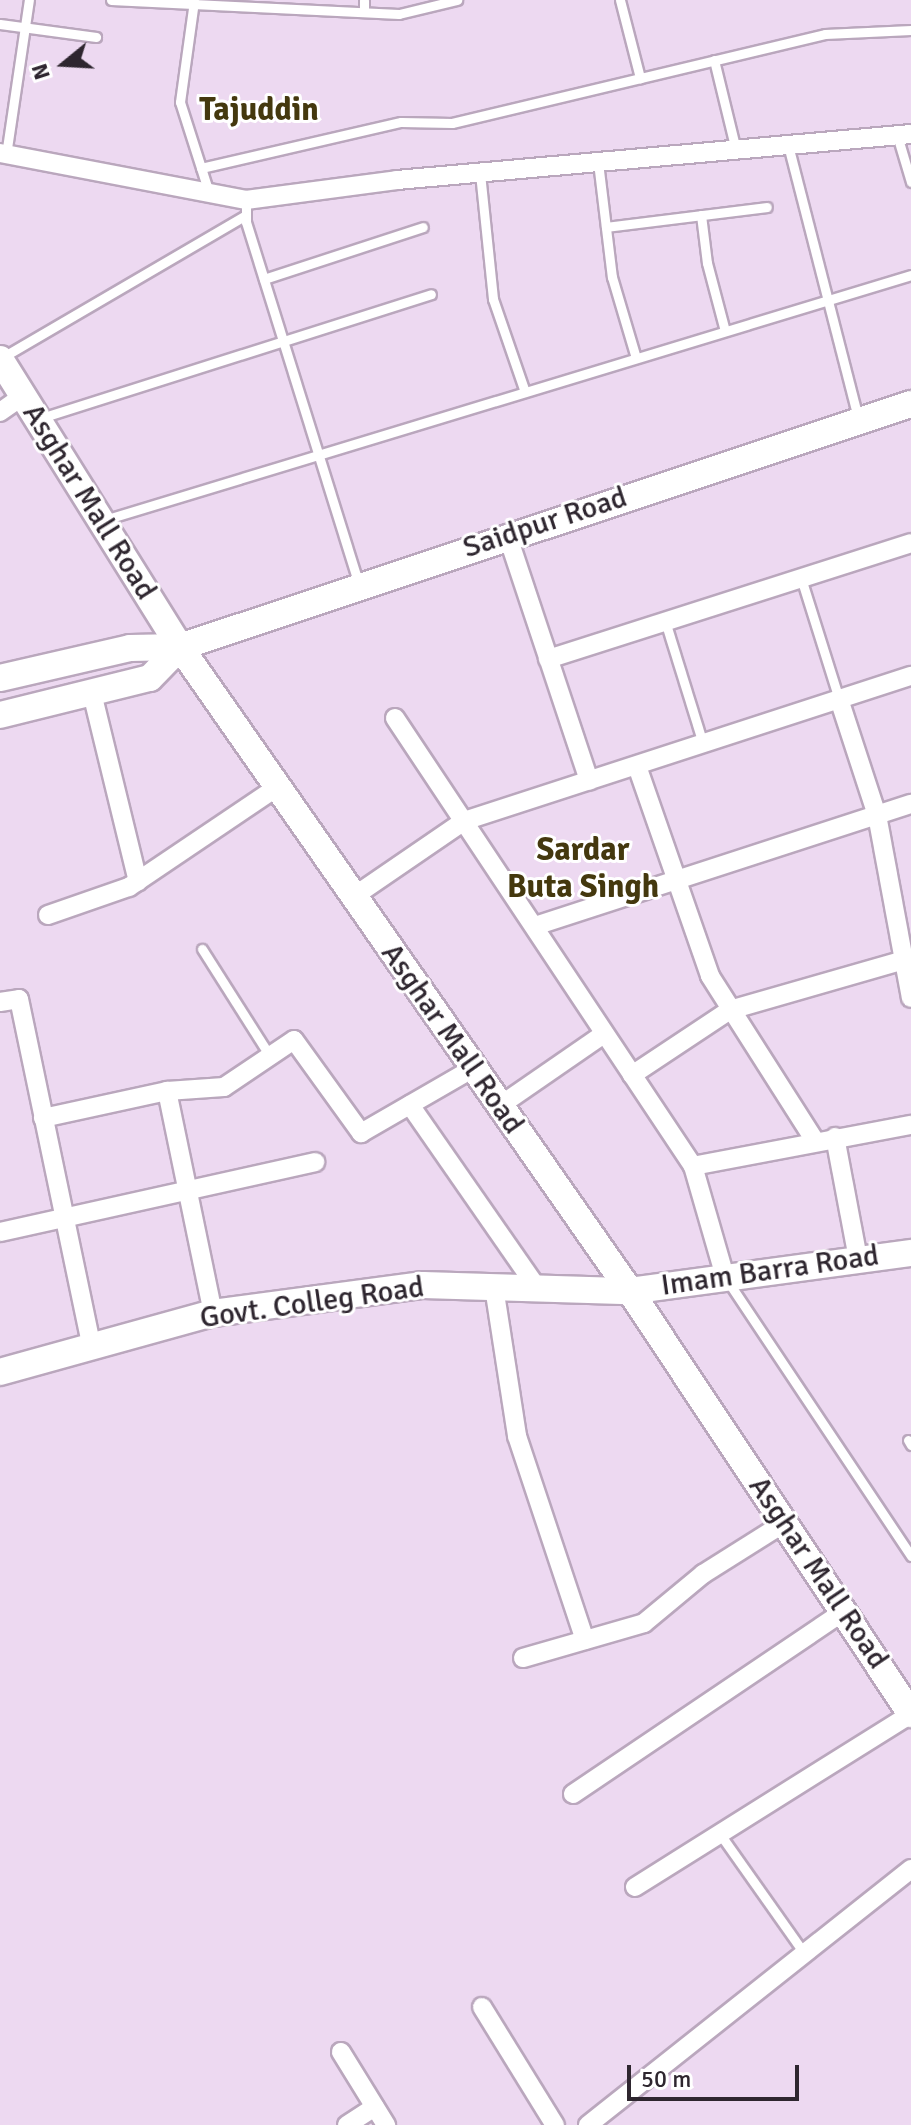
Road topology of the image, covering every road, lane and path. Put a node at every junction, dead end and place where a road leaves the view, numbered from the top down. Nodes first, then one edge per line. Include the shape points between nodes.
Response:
1 (29, 0) edge
2 (111, 0) edge
3 (364, 0) edge
4 (457, 0) edge
5 (620, 0) edge
6 (194, 3) edge
7 (364, 12) junction
8 (0, 24) edge
9 (25, 28) junction
10 (911, 30) edge
11 (96, 37) dead end
12 (714, 60) junction
13 (640, 78) junction
14 (904, 135) edge
15 (788, 145) junction
16 (736, 150) junction
17 (3, 154) edge
18 (598, 162) junction
19 (201, 168) junction
20 (480, 173) junction
21 (911, 182) edge
22 (209, 193) junction
23 (246, 207) junction
24 (767, 207) dead end
25 (701, 215) junction
26 (423, 227) dead end
27 (606, 227) junction
28 (911, 275) edge
29 (264, 279) junction
30 (431, 294) dead end
31 (828, 300) junction
32 (725, 331) junction
33 (283, 341) junction
34 (636, 358) junction
35 (0, 359) edge
36 (525, 392) junction
37 (23, 396) junction
38 (909, 411) edge
39 (0, 412) edge
40 (38, 419) junction
41 (859, 421) junction
42 (319, 455) junction
43 (101, 521) junction
44 (507, 534) junction
45 (911, 543) edge
46 (801, 578) junction
47 (359, 585) junction
48 (665, 621) junction
49 (180, 647) junction
50 (548, 659) junction
51 (911, 676) edge
52 (0, 678) edge
53 (92, 693) junction
54 (839, 699) junction
55 (0, 715) edge
56 (395, 718) dead end
57 (703, 744) junction
58 (637, 766) junction
59 (589, 781) junction
60 (277, 787) junction
61 (911, 804) edge
62 (877, 815) junction
63 (464, 821) junction
64 (674, 878) junction
65 (138, 881) junction
66 (353, 897) junction
67 (48, 915) dead end
68 (538, 925) junction
69 (202, 949) dead end
70 (906, 959) edge
71 (911, 998) edge
72 (0, 1002) edge
73 (730, 1010) junction
74 (604, 1034) junction
75 (270, 1056) junction
76 (472, 1069) junction
77 (632, 1075) junction
78 (167, 1091) junction
79 (410, 1105) junction
80 (498, 1107) junction
81 (43, 1118) junction
82 (911, 1125) edge
83 (835, 1137) junction
84 (815, 1141) junction
85 (315, 1162) dead end
86 (693, 1166) junction
87 (187, 1190) junction
88 (64, 1216) junction
89 (0, 1232) edge
90 (911, 1253) edge
91 (858, 1259) junction
92 (725, 1277) junction
93 (494, 1287) junction
94 (537, 1288) junction
95 (630, 1291) junction
96 (213, 1313) junction
97 (92, 1347) junction
98 (0, 1372) edge
99 (784, 1523) junction
100 (911, 1555) edge
101 (844, 1611) junction
102 (585, 1640) junction
103 (523, 1658) dead end
104 (911, 1714) edge
105 (573, 1794) dead end
106 (719, 1834) junction
107 (911, 1869) edge
108 (635, 1887) dead end
109 (806, 1956) junction
110 (482, 2007) dead end
111 (341, 2052) dead end
112 (375, 2107) junction
113 (347, 2125) edge
114 (386, 2125) edge
115 (555, 2125) edge
116 (588, 2125) edge

1 - 9 lane
2 - 6 lane
3 - 7 lane
4 - 7 lane via 399,14
5 - 13 lane
6 - 7 lane
6 - 19 lane via 180,102
8 - 9 lane
9 - 11 lane
9 - 17 lane
10 - 12 lane via 825,34
12 - 13 lane
12 - 16 lane
13 - 19 lane via 452,123 401,122
14 - 15 street
14 - 21 lane
15 - 16 street
15 - 31 lane
16 - 18 street
17 - 22 street
18 - 20 street
18 - 27 lane
19 - 22 lane
20 - 23 street
20 - 36 lane via 493,299
22 - 23 street
23 - 29 lane
23 - 35 lane
24 - 25 lane
25 - 27 lane
25 - 32 lane
26 - 29 lane
27 - 34 lane via 612,277
28 - 31 lane
29 - 33 lane
30 - 33 lane
31 - 32 lane
31 - 41 lane
32 - 34 lane
33 - 40 lane
33 - 42 lane
34 - 36 lane
35 - 37 main road, Asghar Mall Road
36 - 42 lane
37 - 39 street
37 - 40 main road, Asghar Mall Road
38 - 41 main road, Saidpur Road
40 - 43 main road, Asghar Mall Road
41 - 44 main road, Saidpur Road
42 - 43 lane
42 - 47 lane
43 - 49 main road, Asghar Mall Road
44 - 47 main road, Saidpur Road
44 - 50 street
45 - 46 street
46 - 48 street
46 - 54 lane
47 - 49 main road, Saidpur Road
48 - 50 street
48 - 57 lane
49 - 52 main road, Saidpur Road via 130,648
49 - 53 main road, Saidpur Road via 150,678
49 - 60 main road, Asghar Mall Road
50 - 59 street
51 - 54 street
53 - 55 main road, Saidpur Road
53 - 65 street
54 - 57 street
54 - 62 street
56 - 63 street
57 - 58 street
58 - 59 street
58 - 64 street
59 - 63 street
60 - 65 street
60 - 66 main road, Asghar Mall Road
61 - 62 street
62 - 64 street
62 - 70 street
63 - 66 street
63 - 68 street
64 - 68 street
64 - 73 street via 695,944
65 - 67 street
66 - 76 main road, Asghar Mall Road
68 - 74 street
69 - 75 lane
70 - 71 street
70 - 73 street
72 - 81 street via 19,999
73 - 77 street
73 - 84 street
74 - 77 street
74 - 80 street
75 - 78 street via 224,1087
75 - 79 street via 294,1040 361,1133
76 - 79 street
76 - 80 main road, Asghar Mall Road
77 - 86 street
78 - 81 street
78 - 87 street
79 - 94 street
80 - 95 main road, Asghar Mall Road
81 - 88 street
82 - 83 street
83 - 84 street
83 - 91 street
84 - 86 street
85 - 87 street
86 - 92 street
87 - 88 street
87 - 96 street
88 - 89 street
88 - 97 street
90 - 91 main road, Imam Barra Road
91 - 92 main road, Imam Barra Road
92 - 95 main road, Imam Barra Road
92 - 100 lane
93 - 94 main road, Govt. Colleg Road
93 - 96 main road, Govt. Colleg Road via 423,1285
93 - 102 street via 517,1436
94 - 95 main road, Govt. Colleg Road
95 - 99 main road, Asghar Mall Road
96 - 97 main road, Govt. Colleg Road
97 - 98 main road, Govt. Colleg Road
99 - 101 main road, Asghar Mall Road
99 - 102 street via 703,1574 644,1623
101 - 104 main road, Asghar Mall Road
101 - 105 street
102 - 103 street
104 - 106 street
106 - 108 street
106 - 109 lane
107 - 109 street
109 - 116 street
110 - 115 street
111 - 112 street
112 - 113 street
112 - 114 street

